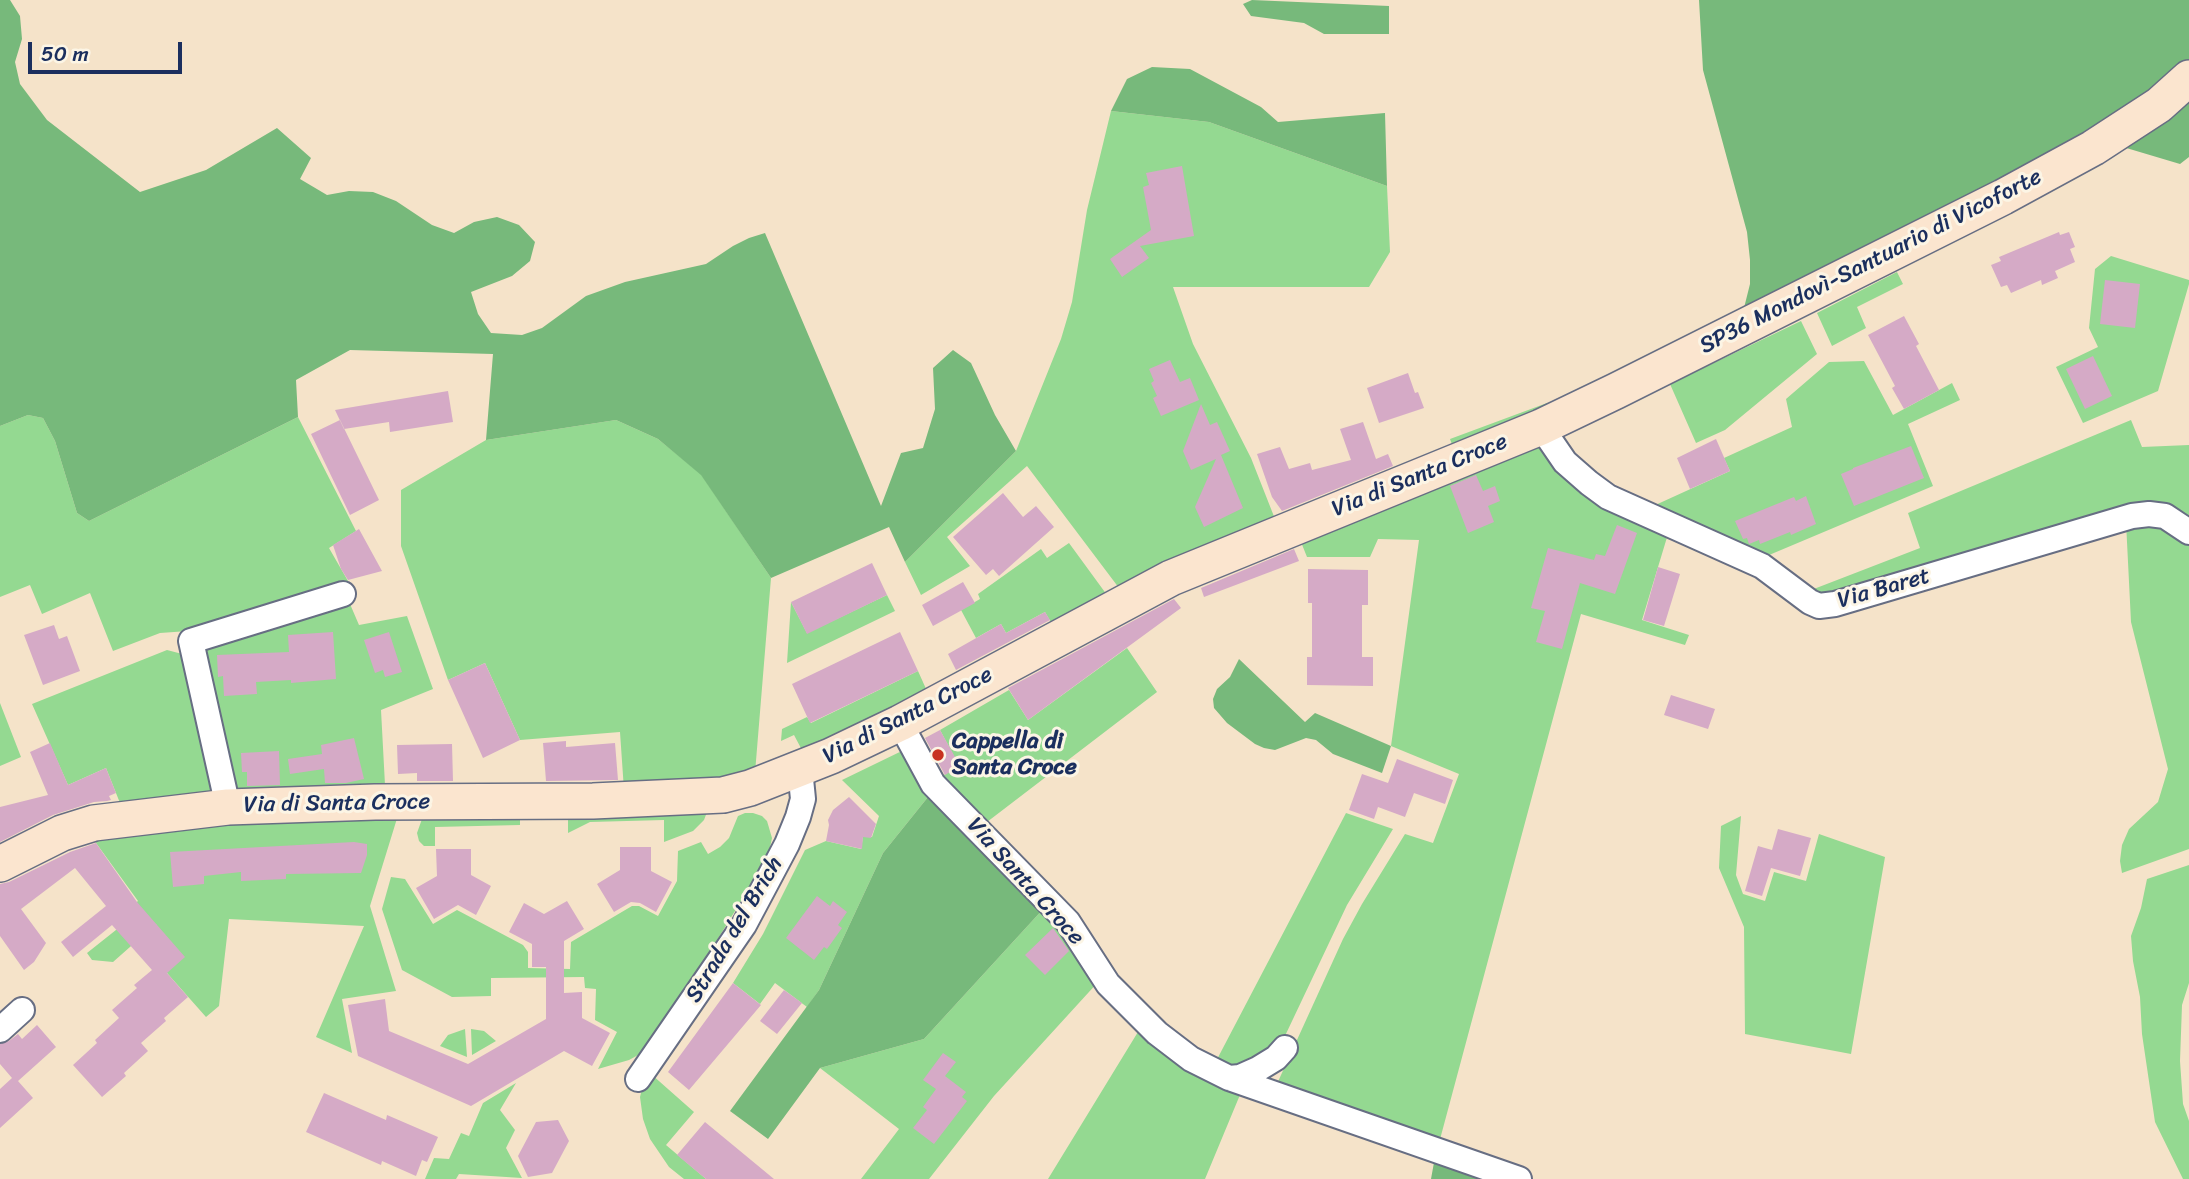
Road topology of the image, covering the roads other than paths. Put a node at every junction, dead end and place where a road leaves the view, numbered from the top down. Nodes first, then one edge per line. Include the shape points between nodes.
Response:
1 (2189, 78) edge
2 (1541, 427) junction
3 (2189, 532) edge
4 (343, 594) dead end
5 (900, 723) junction
6 (800, 769) junction
7 (228, 807) junction
8 (0, 864) edge
9 (22, 1010) dead end
10 (0, 1030) edge
11 (1285, 1048) dead end
12 (1229, 1078) junction
13 (638, 1079) dead end
14 (1519, 1179) edge

1 - 2 main road, SP36 Mondovì-Santuario di Vicoforte via 2130,125 2003,197
2 - 3 street, Via Baret via 1565,462 1608,497 1762,566 1819,606 2132,516 2165,516
2 - 5 main road, Via di Santa Croce via 1171,578
4 - 7 street, Via di Santa Croce via 191,641
5 - 6 main road, Via di Santa Croce
5 - 12 street, Via Santa Croce via 933,784 1068,922 1114,991 1178,1051
6 - 7 main road, Via di Santa Croce via 738,792 708,796
6 - 13 street, Strada del Brich via 800,810 783,850 730,947
7 - 8 main road, Via di Santa Croce via 94,823 62,833
9 - 10 street
11 - 12 street via 1258,1069
12 - 14 street, Via Santa Croce

